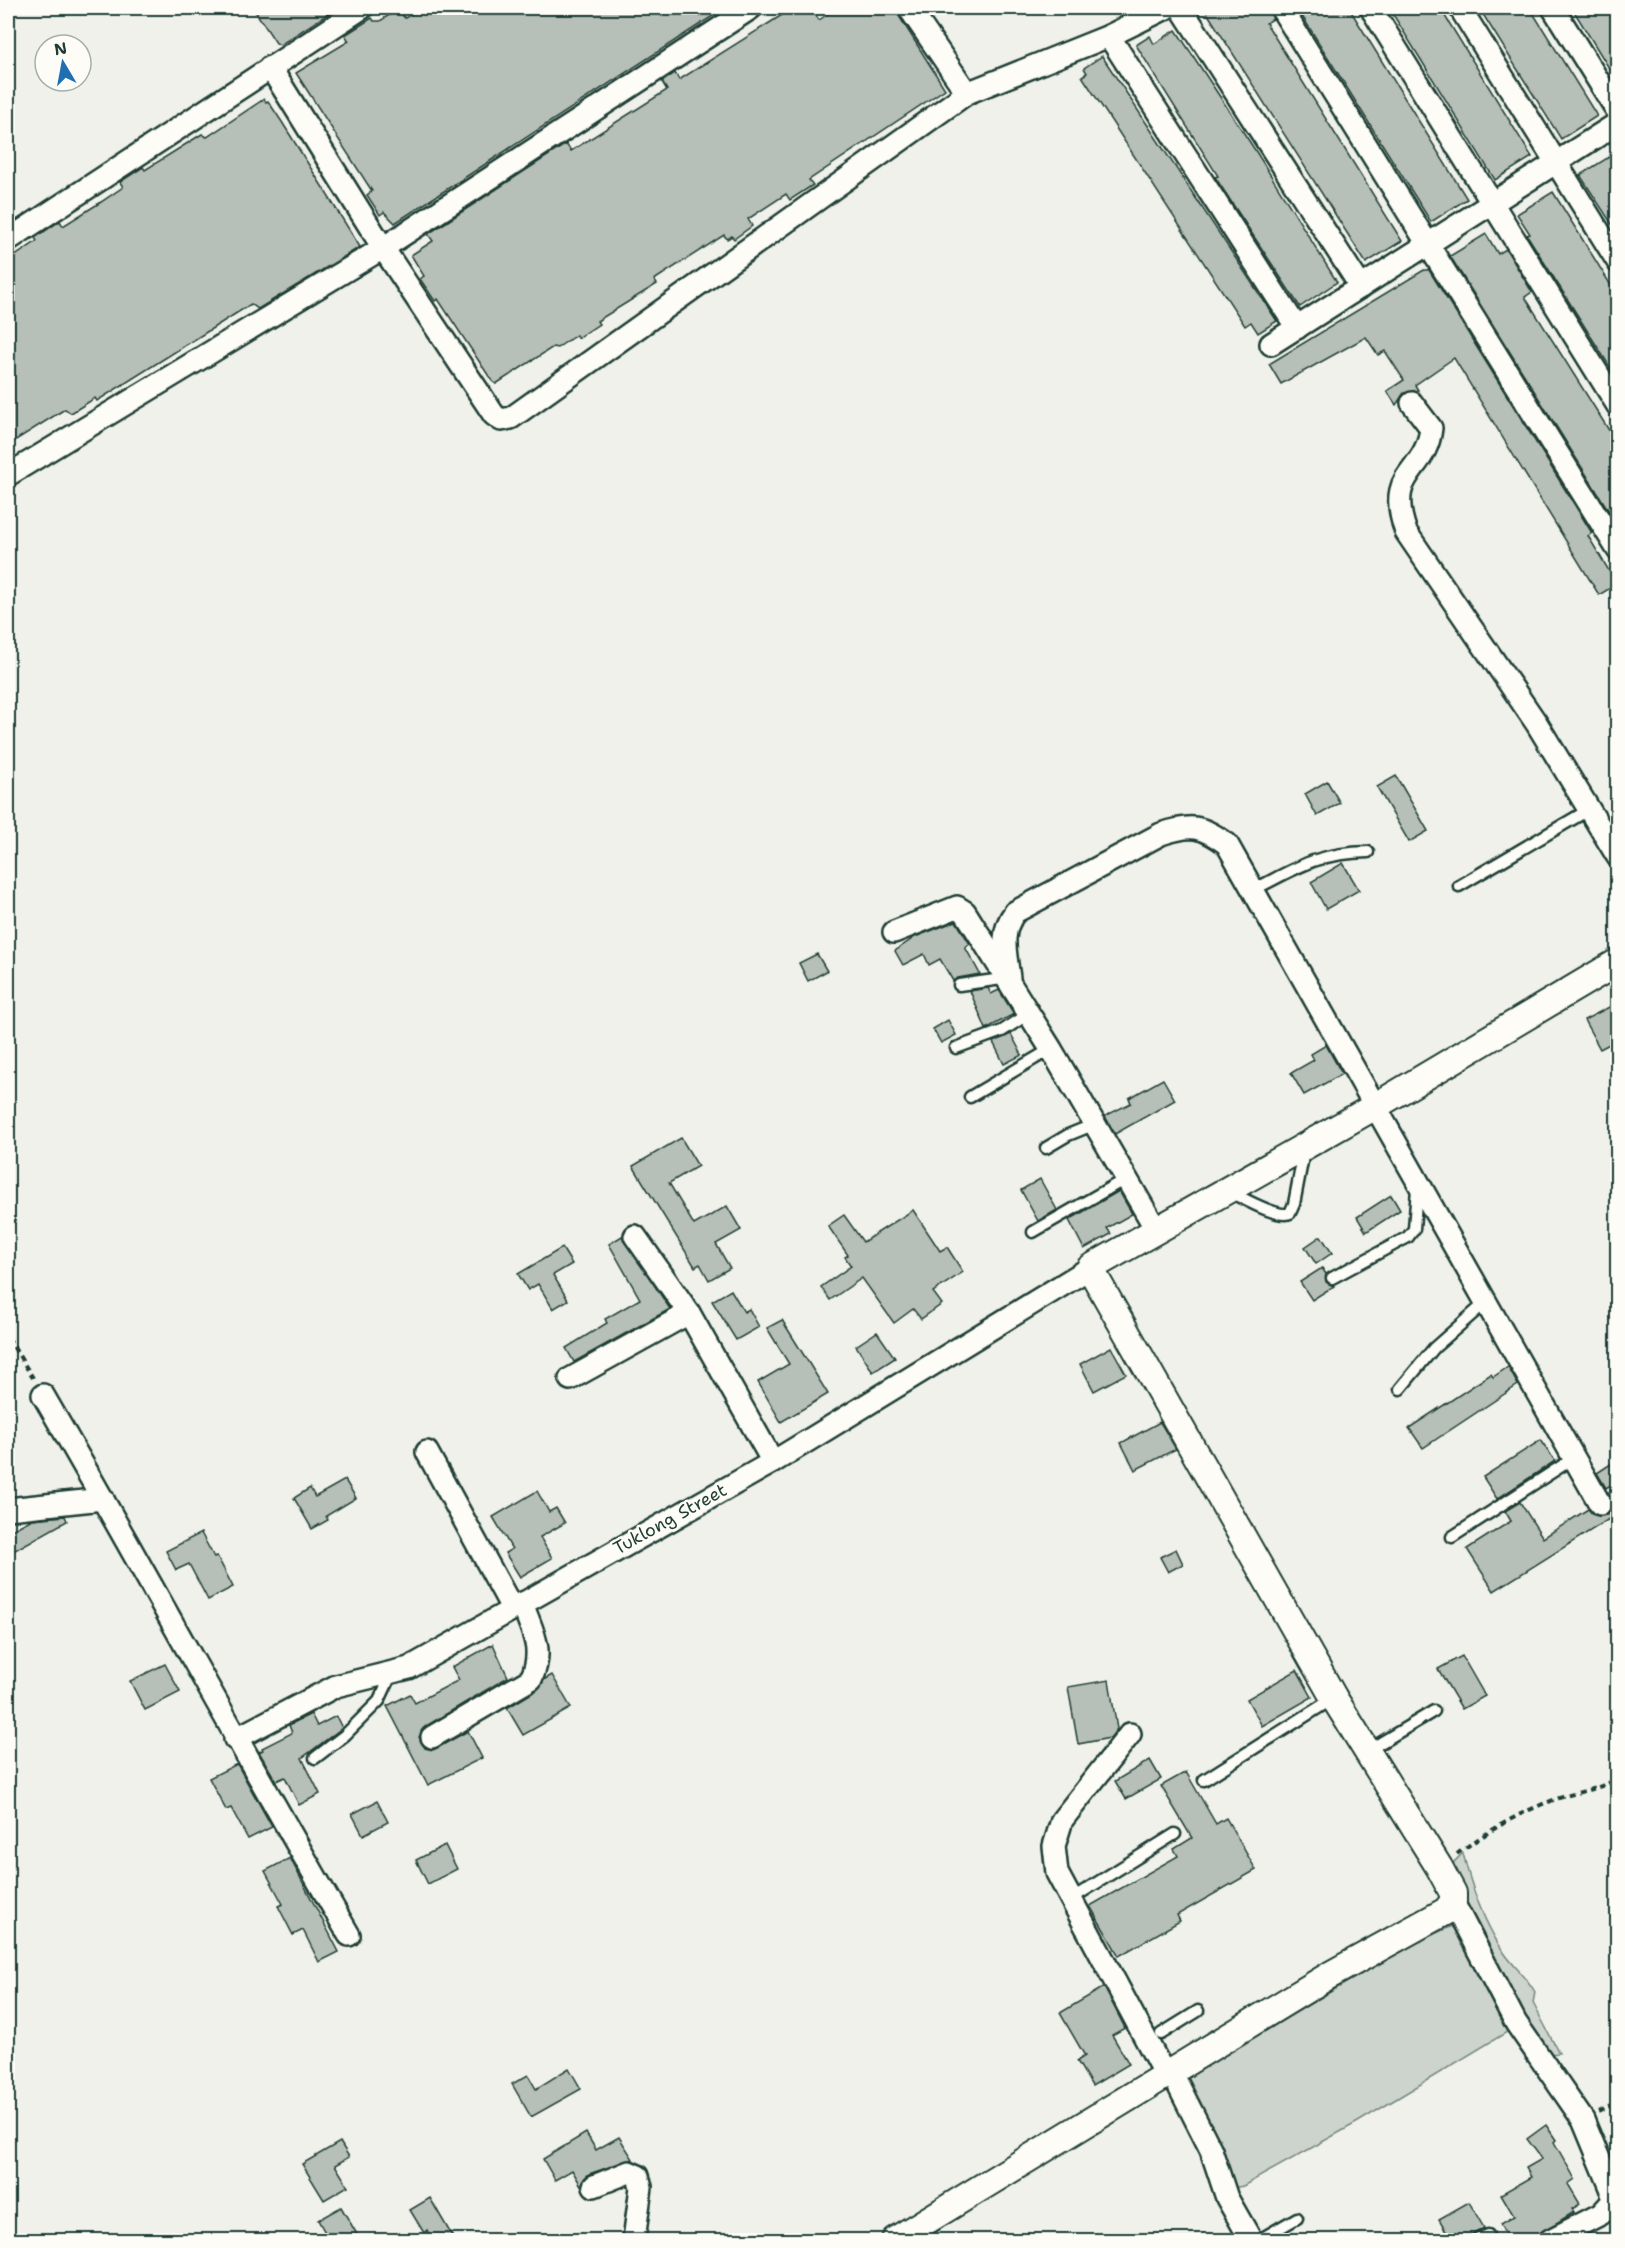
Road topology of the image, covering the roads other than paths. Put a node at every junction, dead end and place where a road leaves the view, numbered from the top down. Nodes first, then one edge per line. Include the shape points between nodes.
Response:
1 (362, 8) edge
2 (751, 8) edge
3 (909, 8) edge
4 (1166, 8) edge
5 (1181, 8) edge
6 (1281, 8) edge
7 (1371, 8) edge
8 (1460, 8) edge
9 (1553, 8) edge
10 (1109, 36) junction
11 (270, 68) junction
12 (967, 93) junction
13 (1617, 112) edge
14 (1617, 123) edge
15 (1555, 163) junction
16 (1493, 202) junction
17 (8, 240) edge
18 (1428, 244) junction
19 (383, 248) junction
20 (1617, 262) edge
21 (1361, 287) junction
22 (1297, 328) junction
23 (1271, 344) dead end
24 (1412, 403) dead end
25 (1617, 406) edge
26 (8, 475) edge
27 (1616, 543) edge
28 (1590, 809) junction
29 (1368, 852) dead end
30 (1617, 857) edge
31 (1459, 886) dead end
32 (1253, 890) junction
33 (894, 933) dead end
34 (1617, 962) edge
35 (1009, 978) junction
36 (959, 985) dead end
37 (1030, 1012) junction
38 (956, 1048) dead end
39 (1052, 1048) junction
40 (970, 1096) dead end
41 (1374, 1107) junction
42 (1095, 1124) junction
43 (1305, 1146) junction
44 (1046, 1148) dead end
45 (1126, 1178) junction
46 (1418, 1185) junction
47 (1228, 1191) junction
48 (1157, 1231) junction
49 (1033, 1233) dead end
50 (636, 1236) dead end
51 (1090, 1268) junction
52 (1332, 1278) dead end
53 (1485, 1303) junction
54 (689, 1313) junction
55 (570, 1379) dead end
56 (1400, 1389) dead end
57 (43, 1395) road end
58 (427, 1452) dead end
59 (1574, 1458) junction
60 (773, 1462) junction
61 (103, 1499) junction
62 (1600, 1504) dead end
63 (8, 1509) edge
64 (1452, 1537) dead end
65 (517, 1605) junction
66 (392, 1673) junction
67 (1334, 1698) junction
68 (1434, 1711) dead end
69 (1130, 1734) dead end
70 (432, 1737) dead end
71 (235, 1739) junction
72 (1367, 1751) junction
73 (315, 1758) dead end
74 (1204, 1780) dead end
75 (1175, 1834) dead end
76 (1071, 1899) junction
77 (1454, 1902) junction
78 (350, 1935) dead end
79 (1198, 2011) dead end
80 (1154, 2038) junction
81 (1168, 2073) junction
82 (594, 2186) dead end
83 (1297, 2218) dead end
84 (1488, 2235) dead end
85 (634, 2241) edge
86 (895, 2241) edge
87 (1251, 2241) edge
88 (1259, 2241) edge
89 (1476, 2241) edge
90 (1550, 2241) edge

1 - 11 street
2 - 19 street
3 - 12 street
4 - 10 street
5 - 21 street
6 - 18 street
7 - 16 street
8 - 15 street
9 - 13 street
10 - 12 street
10 - 22 street
11 - 17 street
11 - 19 street
12 - 19 street via 511,418 501,420 494,415
14 - 15 street
15 - 16 street
15 - 20 street
16 - 18 street
16 - 25 street
18 - 21 street
18 - 27 street
19 - 26 street
21 - 22 street
22 - 23 street
24 - 28 street via 1431,428 1430,441 1404,478 1399,498 1406,532
28 - 30 street
28 - 31 lane
29 - 32 lane via 1318,857
32 - 35 street via 1227,844 1208,830 1185,826 1161,834 1015,912 1004,934
32 - 41 street
33 - 35 street via 957,907 974,922
34 - 41 street
35 - 36 lane
35 - 37 street
37 - 38 lane via 1002,1031
37 - 39 street
39 - 40 lane
39 - 42 street
41 - 43 street
41 - 46 street
42 - 44 lane
42 - 45 street
43 - 47 street
43 - 47 lane via 1290,1213 1276,1213
45 - 48 street
45 - 49 lane
46 - 52 lane via 1414,1229 1408,1237
46 - 53 street
47 - 48 street
48 - 51 street
50 - 54 street
51 - 60 street, Tuklong Street
51 - 67 street
53 - 56 lane via 1434,1348
53 - 59 street
54 - 55 street
54 - 60 street
57 - 61 street
58 - 65 street
59 - 62 street
59 - 64 lane
60 - 65 street, Tuklong Street
61 - 63 street
61 - 71 street
65 - 66 street, Tuklong Street via 409,1668
65 - 70 street via 539,1651 531,1678
66 - 71 street, Tuklong Street via 336,1686
66 - 73 lane via 378,1701 345,1735
67 - 72 street
67 - 74 lane
68 - 72 lane
69 - 76 street via 1062,1820 1054,1846 1057,1873
71 - 78 street
72 - 77 street via 1439,1867
75 - 76 lane
76 - 80 street
77 - 81 street via 1446,1911 1330,1975
77 - 90 street via 1516,2023 1583,2120 1612,2190 1612,2202 1600,2214
79 - 80 lane
80 - 81 street
81 - 86 street
81 - 87 street via 1211,2150 1227,2198
82 - 85 street via 629,2172 638,2176 641,2187
83 - 88 lane
84 - 89 lane

